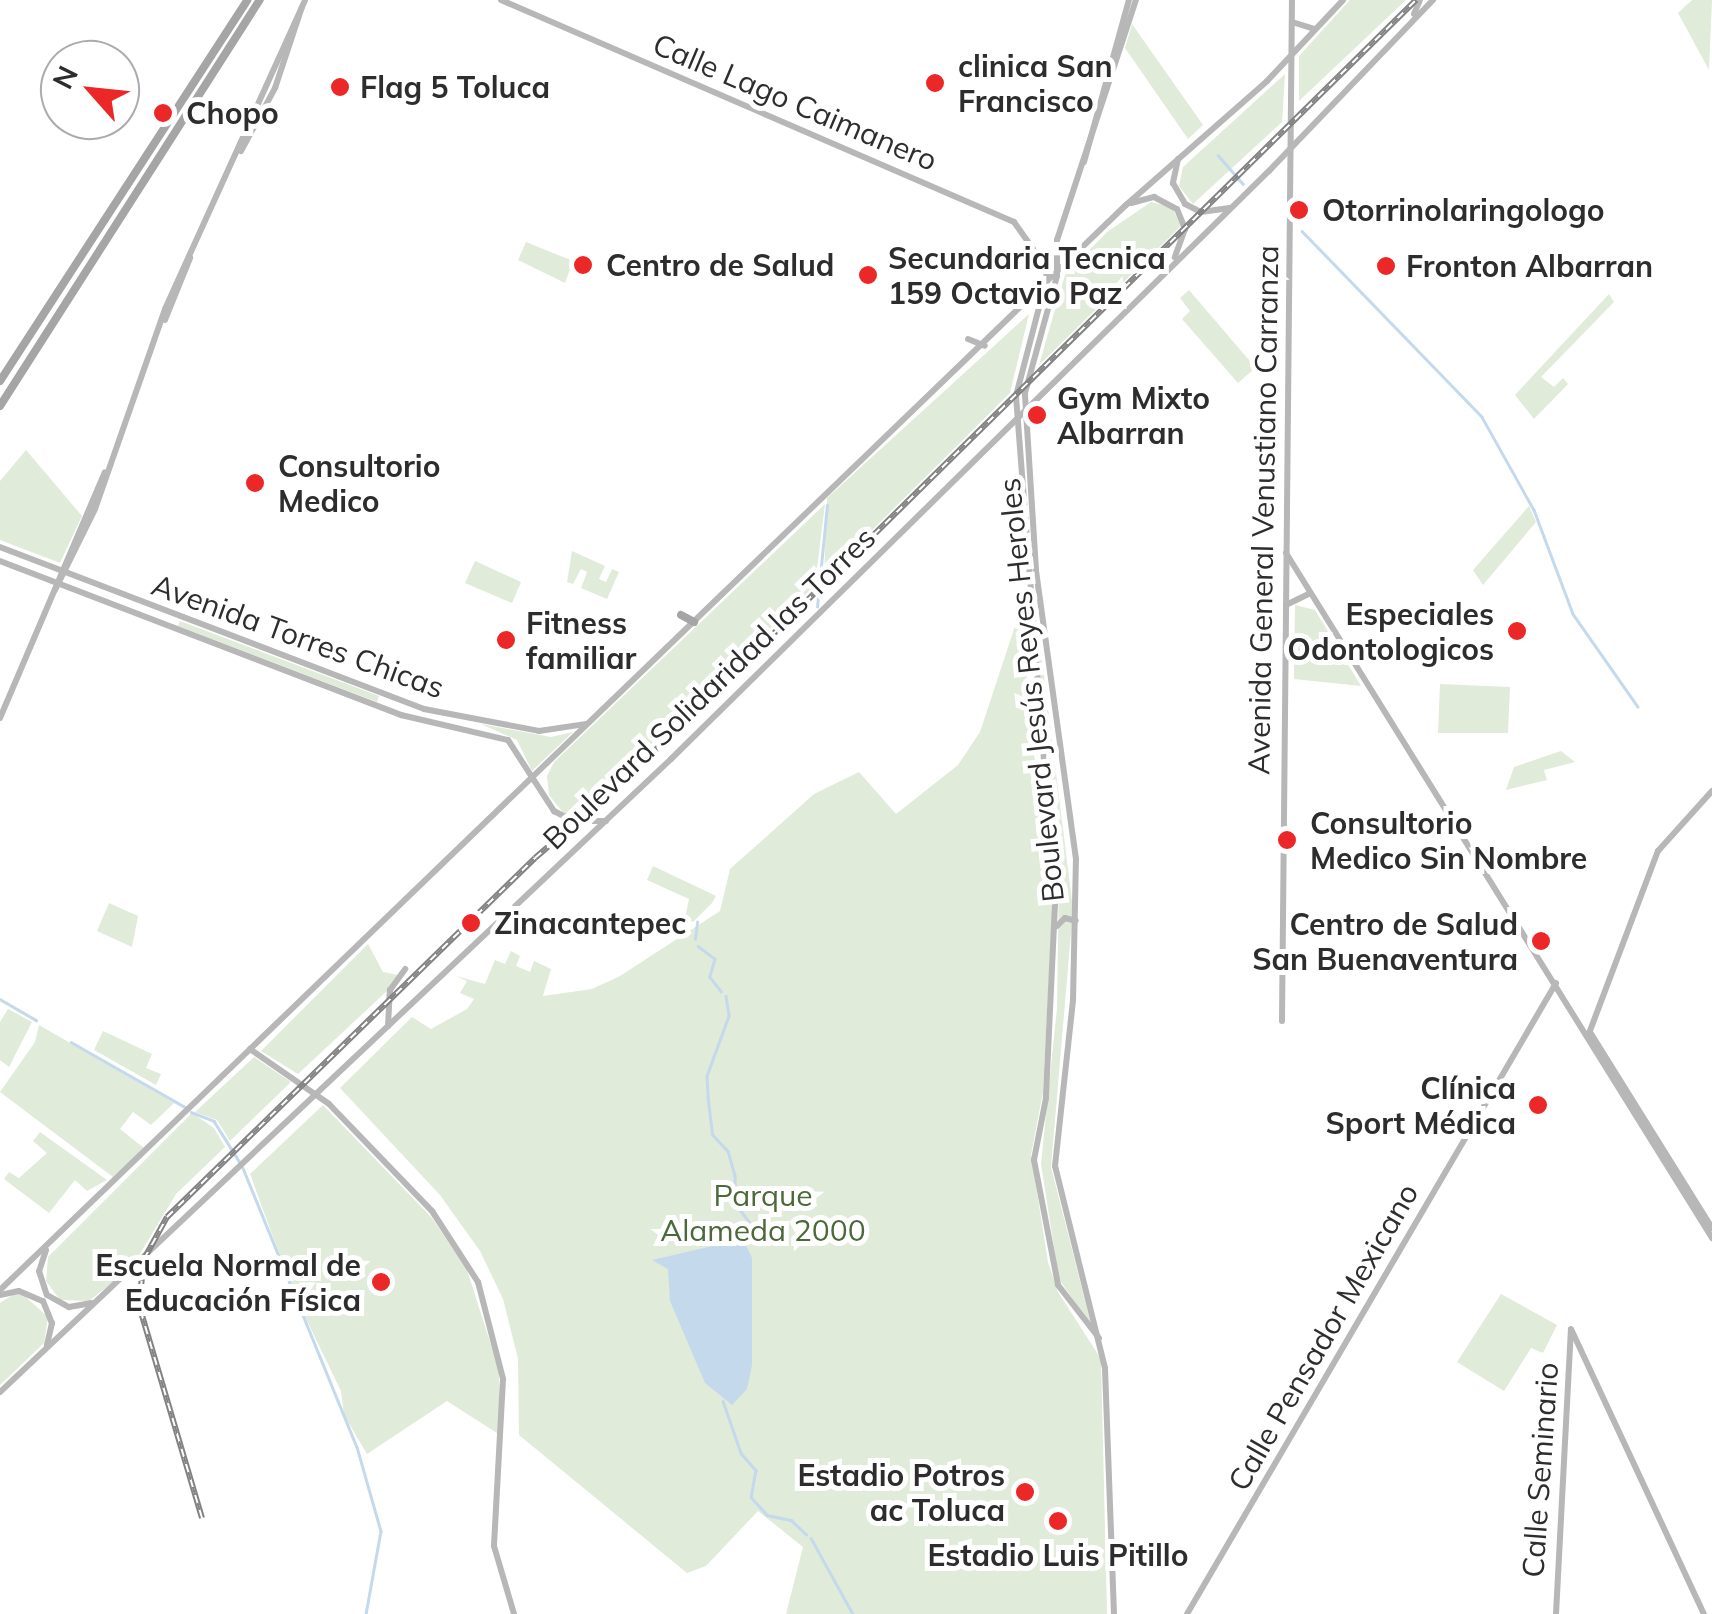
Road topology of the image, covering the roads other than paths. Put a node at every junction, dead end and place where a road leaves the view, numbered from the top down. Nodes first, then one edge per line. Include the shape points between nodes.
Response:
1 (248, 0) edge
2 (260, 0) edge
3 (502, 0) edge
4 (1133, 0) edge
5 (1292, 0) edge
6 (1343, 0) edge
7 (1420, 0) edge
8 (1434, 0) edge
9 (303, 3) edge
10 (1411, 20) junction
11 (1292, 22) junction
12 (1316, 29) junction
13 (1290, 58) junction
14 (1290, 151) junction
15 (1180, 154) junction
16 (1269, 171) junction
17 (1290, 181) junction
18 (1126, 205) junction
19 (1232, 208) junction
20 (1173, 263) junction
21 (1057, 276) junction
22 (1044, 290) junction
23 (968, 339) dead end
24 (986, 346) junction
25 (0, 381) edge
26 (0, 406) edge
27 (1026, 406) junction
28 (1016, 416) junction
29 (996, 435) junction
30 (1018, 446) junction
31 (1034, 516) junction
32 (1023, 519) junction
33 (0, 548) edge
34 (1285, 552) junction
35 (0, 561) edge
36 (64, 571) junction
37 (57, 586) junction
38 (1309, 594) junction
39 (1285, 606) junction
40 (1041, 608) junction
41 (1028, 609) junction
42 (165, 612) junction
43 (681, 615) dead end
44 (180, 617) junction
45 (694, 622) junction
46 (161, 624) junction
47 (175, 629) junction
48 (384, 695) junction
49 (380, 706) junction
50 (0, 718) edge
51 (476, 720) junction
52 (587, 724) junction
53 (473, 731) junction
54 (530, 779) junction
55 (1712, 791) edge
56 (607, 820) junction
57 (1076, 901) junction
58 (1055, 904) junction
59 (1076, 921) junction
60 (1056, 929) junction
61 (405, 969) dead end
62 (1556, 983) junction
63 (1282, 1021) dead end
64 (1587, 1033) junction
65 (382, 1036) junction
66 (250, 1049) junction
67 (324, 1092) junction
68 (1712, 1228) edge
69 (1712, 1238) edge
70 (50, 1245) junction
71 (0, 1292) edge
72 (106, 1294) junction
73 (1099, 1338) junction
74 (40, 1354) junction
75 (0, 1392) edge
76 (514, 1614) edge
77 (1114, 1614) edge
78 (1187, 1614) edge
79 (1556, 1614) edge
80 (1704, 1614) edge

1 - 25 main road
2 - 26 main road
3 - 22 main road, Calle Lago Caimanero via 1014,222 1046,266
4 - 21 main road via 1058,240
5 - 11 main road, Avenida General Venustiano Carranza
6 - 12 main road, Boulevard Solidaridad las Torres
7 - 10 main road
8 - 10 main road, Boulevard Solidaridad las Torres
9 - 36 main road via 190,256
10 - 14 main road, Boulevard Solidaridad las Torres
11 - 12 main road
11 - 13 main road, Avenida General Venustiano Carranza
12 - 13 main road, Boulevard Solidaridad las Torres
13 - 14 main road, Avenida General Venustiano Carranza
13 - 15 main road, Boulevard Solidaridad las Torres
14 - 16 main road, Boulevard Solidaridad las Torres
14 - 17 main road, Avenida General Venustiano Carranza
15 - 18 main road, Boulevard Solidaridad las Torres
15 - 19 main road via 1172,179 1181,201 1202,212
16 - 17 main road
16 - 19 main road, Boulevard Solidaridad las Torres
17 - 34 main road, Avenida General Venustiano Carranza
18 - 20 main road via 1154,197 1177,208 1184,234
18 - 21 main road, Boulevard Solidaridad las Torres
19 - 20 main road, Boulevard Solidaridad las Torres
20 - 27 main road, Boulevard Solidaridad las Torres
21 - 22 main road, Boulevard Solidaridad las Torres
21 - 27 main road, Boulevard Jesús Reyes Heroles via 1026,379
22 - 24 main road, Boulevard Solidaridad las Torres
22 - 28 main road, Boulevard Jesús Reyes Heroles via 1018,373
23 - 24 main road
24 - 45 main road, Boulevard Solidaridad las Torres
27 - 28 main road, Boulevard Solidaridad las Torres
27 - 31 main road, Boulevard Jesús Reyes Heroles
28 - 29 main road, Boulevard Solidaridad las Torres
28 - 30 main road, Boulevard Jesús Reyes Heroles
29 - 30 main road
29 - 56 main road, Boulevard Solidaridad las Torres
30 - 32 main road, Boulevard Jesús Reyes Heroles
31 - 32 main road
31 - 40 main road, Boulevard Jesús Reyes Heroles
32 - 41 main road, Boulevard Jesús Reyes Heroles
33 - 36 main road, Avenida Torres Chicas
34 - 38 main road
34 - 39 main road, Avenida General Venustiano Carranza
35 - 37 main road, Avenida Torres Chicas
36 - 37 main road
36 - 42 main road, Avenida Torres Chicas
37 - 46 main road, Avenida Torres Chicas
37 - 50 main road
38 - 39 main road
38 - 62 main road
39 - 63 main road, Avenida General Venustiano Carranza
40 - 41 main road
40 - 57 main road, Boulevard Jesús Reyes Heroles via 1075,842
41 - 58 main road, Boulevard Jesús Reyes Heroles
42 - 44 main road, Avenida Torres Chicas
42 - 46 main road
43 - 45 main road
44 - 47 main road
44 - 48 main road, Avenida Torres Chicas
45 - 52 main road, Boulevard Solidaridad las Torres
46 - 47 main road, Avenida Torres Chicas
47 - 49 main road, Avenida Torres Chicas
48 - 49 main road
48 - 51 main road, Avenida Torres Chicas
49 - 53 main road, Avenida Torres Chicas
51 - 52 main road, Avenida Torres Chicas via 539,731
51 - 53 main road
52 - 54 main road, Boulevard Solidaridad las Torres
53 - 54 main road, Avenida Torres Chicas via 515,744
54 - 56 main road, Avenida Torres Chicas via 560,816
54 - 66 main road, Boulevard Solidaridad las Torres
55 - 64 main road via 1666,844
56 - 65 main road, Boulevard Solidaridad las Torres
57 - 58 main road via 1069,909
57 - 59 main road, Boulevard Jesús Reyes Heroles
58 - 60 main road, Boulevard Jesús Reyes Heroles
59 - 60 main road via 1064,918
59 - 73 main road, Boulevard Jesús Reyes Heroles via 1055,1166
60 - 73 main road, Boulevard Jesús Reyes Heroles via 1046,1098 1034,1160 1058,1285
61 - 65 main road via 391,987 392,1017
62 - 64 main road
62 - 78 main road, Calle Pensador Mexicano
64 - 68 main road
64 - 69 main road
65 - 67 main road, Boulevard Solidaridad las Torres
66 - 67 main road
66 - 70 main road, Boulevard Solidaridad las Torres
67 - 72 main road, Boulevard Solidaridad las Torres
67 - 76 main road via 448,1232 489,1312 504,1398 494,1546
70 - 71 main road, Boulevard Solidaridad las Torres
70 - 72 main road via 38,1272 50,1298 79,1308
71 - 74 main road via 24,1292 46,1305 52,1327
72 - 74 main road, Boulevard Solidaridad las Torres
73 - 77 main road, Boulevard Jesús Reyes Heroles via 1109,1421
74 - 75 main road, Boulevard Solidaridad las Torres
79 - 80 main road, Calle Seminario via 1571,1329

